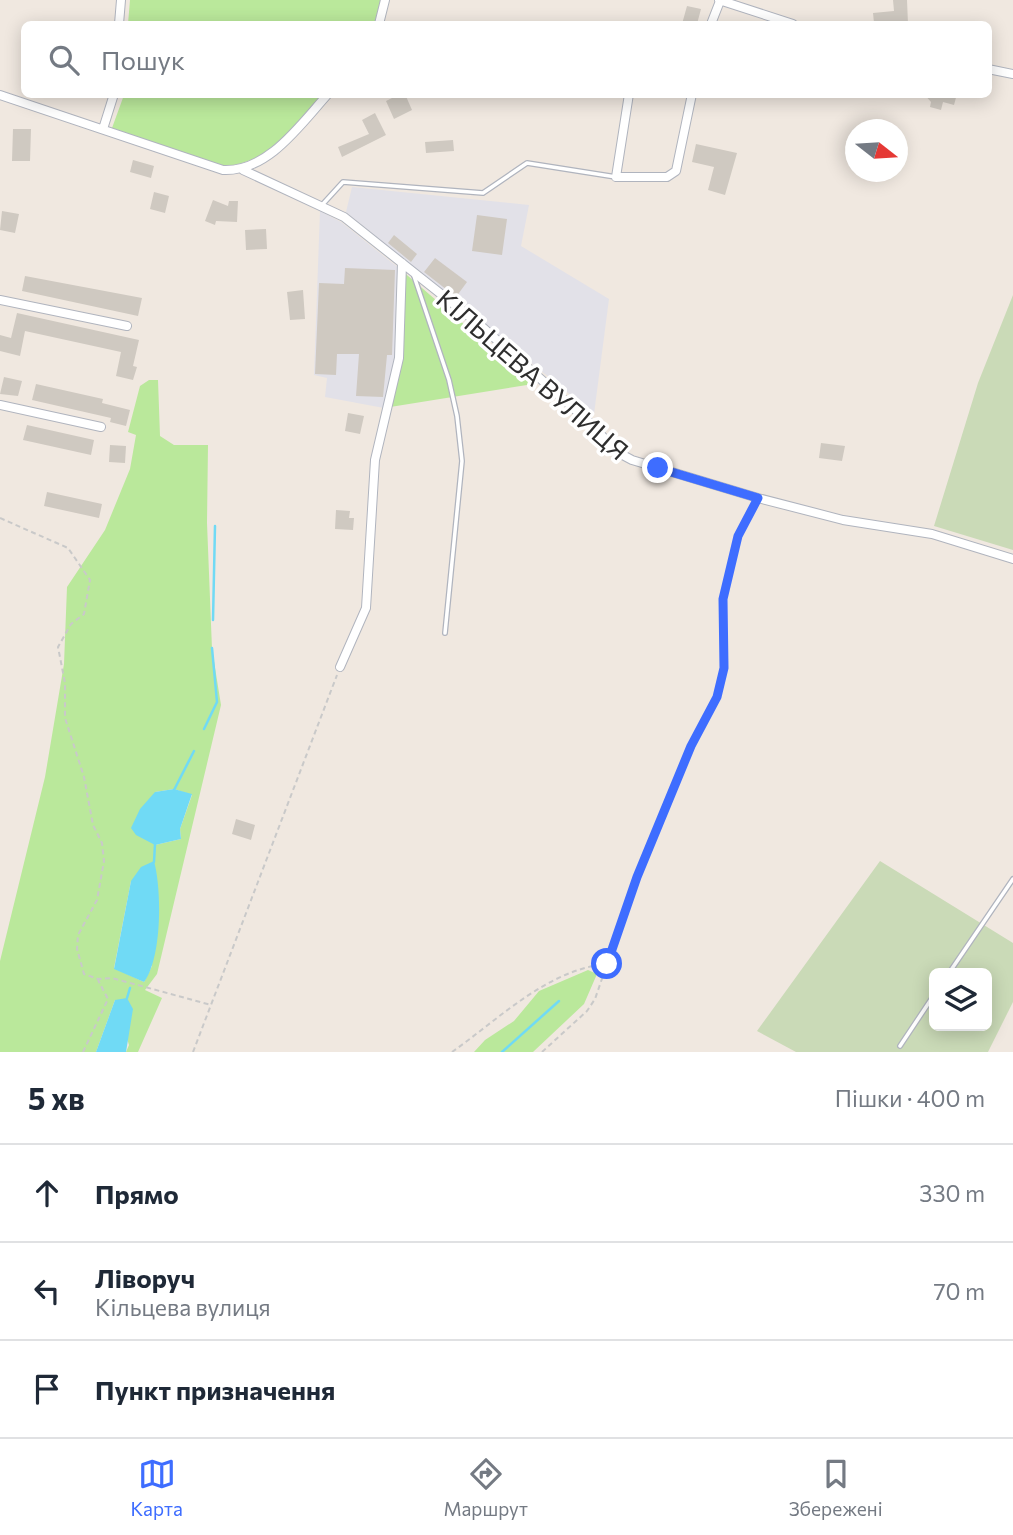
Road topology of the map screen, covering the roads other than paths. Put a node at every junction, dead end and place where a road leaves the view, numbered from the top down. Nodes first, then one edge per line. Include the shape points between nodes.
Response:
1 (121, 0) edge
2 (384, 0) edge
3 (720, 1) edge
4 (119, 21) edge
5 (380, 21) edge
6 (712, 21) edge
7 (783, 21) edge
8 (992, 70) edge
9 (1013, 75) edge
10 (0, 95) edge
11 (113, 98) edge
12 (324, 98) edge
13 (628, 98) edge
14 (691, 98) edge
15 (103, 129) junction
16 (243, 170) junction
17 (616, 177) junction
18 (323, 205) junction
19 (402, 264) junction
20 (412, 271) junction
21 (0, 300) edge
22 (127, 326) dead end
23 (0, 405) edge
24 (101, 427) dead end
25 (1013, 559) edge
26 (445, 633) dead end
27 (340, 667) road end
28 (1013, 879) edge
29 (952, 968) edge
30 (929, 1002) edge
31 (900, 1046) dead end

1 - 4 street
2 - 5 street
3 - 6 street
3 - 7 street
8 - 9 street
10 - 15 street
11 - 15 street
12 - 16 street via 284,143
13 - 17 street
14 - 17 street via 676,171 667,177
15 - 16 street via 223,170
16 - 18 street, КІЛЬЦЕВА ВУЛИЦЯ
17 - 18 lane via 527,163 483,193 343,182
18 - 19 street, КІЛЬЦЕВА ВУЛИЦЯ
19 - 20 street, КІЛЬЦЕВА ВУЛИЦЯ
19 - 27 street via 399,358 375,460 366,608
20 - 25 street, КІЛЬЦЕВА ВУЛИЦЯ via 480,325 617,452 632,460 758,498 843,520 932,534
20 - 26 lane via 449,380 462,461
21 - 22 street
23 - 24 street
28 - 29 lane
30 - 31 lane

